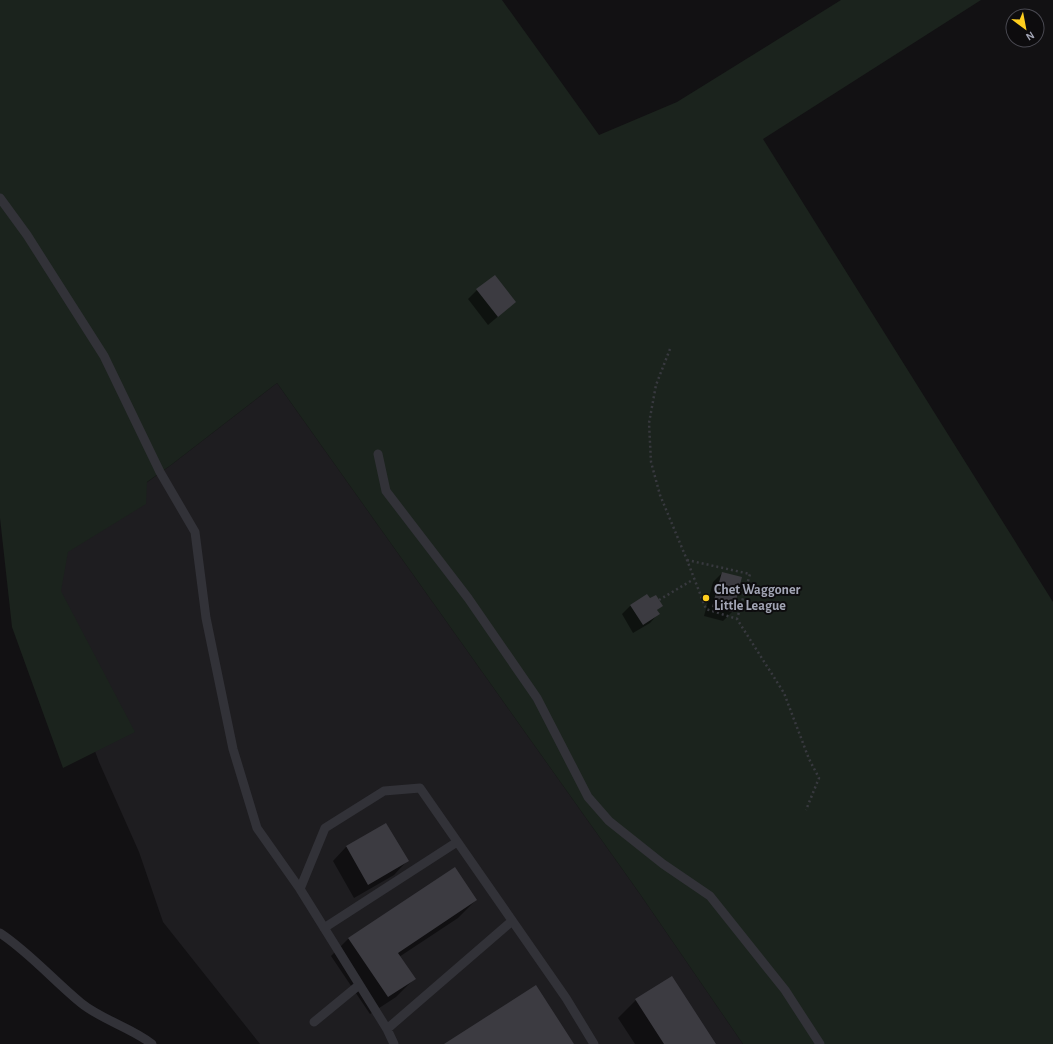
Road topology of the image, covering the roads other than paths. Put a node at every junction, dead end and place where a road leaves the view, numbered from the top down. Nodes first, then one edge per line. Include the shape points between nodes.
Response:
1 (0, 198) edge
2 (378, 454) dead end
3 (456, 842) junction
4 (300, 889) junction
5 (512, 921) junction
6 (324, 928) junction
7 (0, 933) edge
8 (359, 985) junction
9 (314, 1022) dead end
10 (387, 1029) junction
11 (152, 1044) edge
12 (394, 1044) edge
13 (594, 1044) edge
14 (820, 1044) edge

1 - 4 lane via 27,235 104,356 160,472 194,532 206,618 233,749 257,828
2 - 14 lane via 386,491 468,598 537,698 588,796 609,821 663,864 710,896 785,990
3 - 4 lane via 420,788 384,791 325,828
3 - 5 lane
3 - 6 lane
4 - 6 lane
5 - 10 lane
5 - 13 lane via 566,998
6 - 8 lane
7 - 11 lane via 18,945 81,1003
8 - 9 lane
8 - 10 lane
10 - 12 lane

